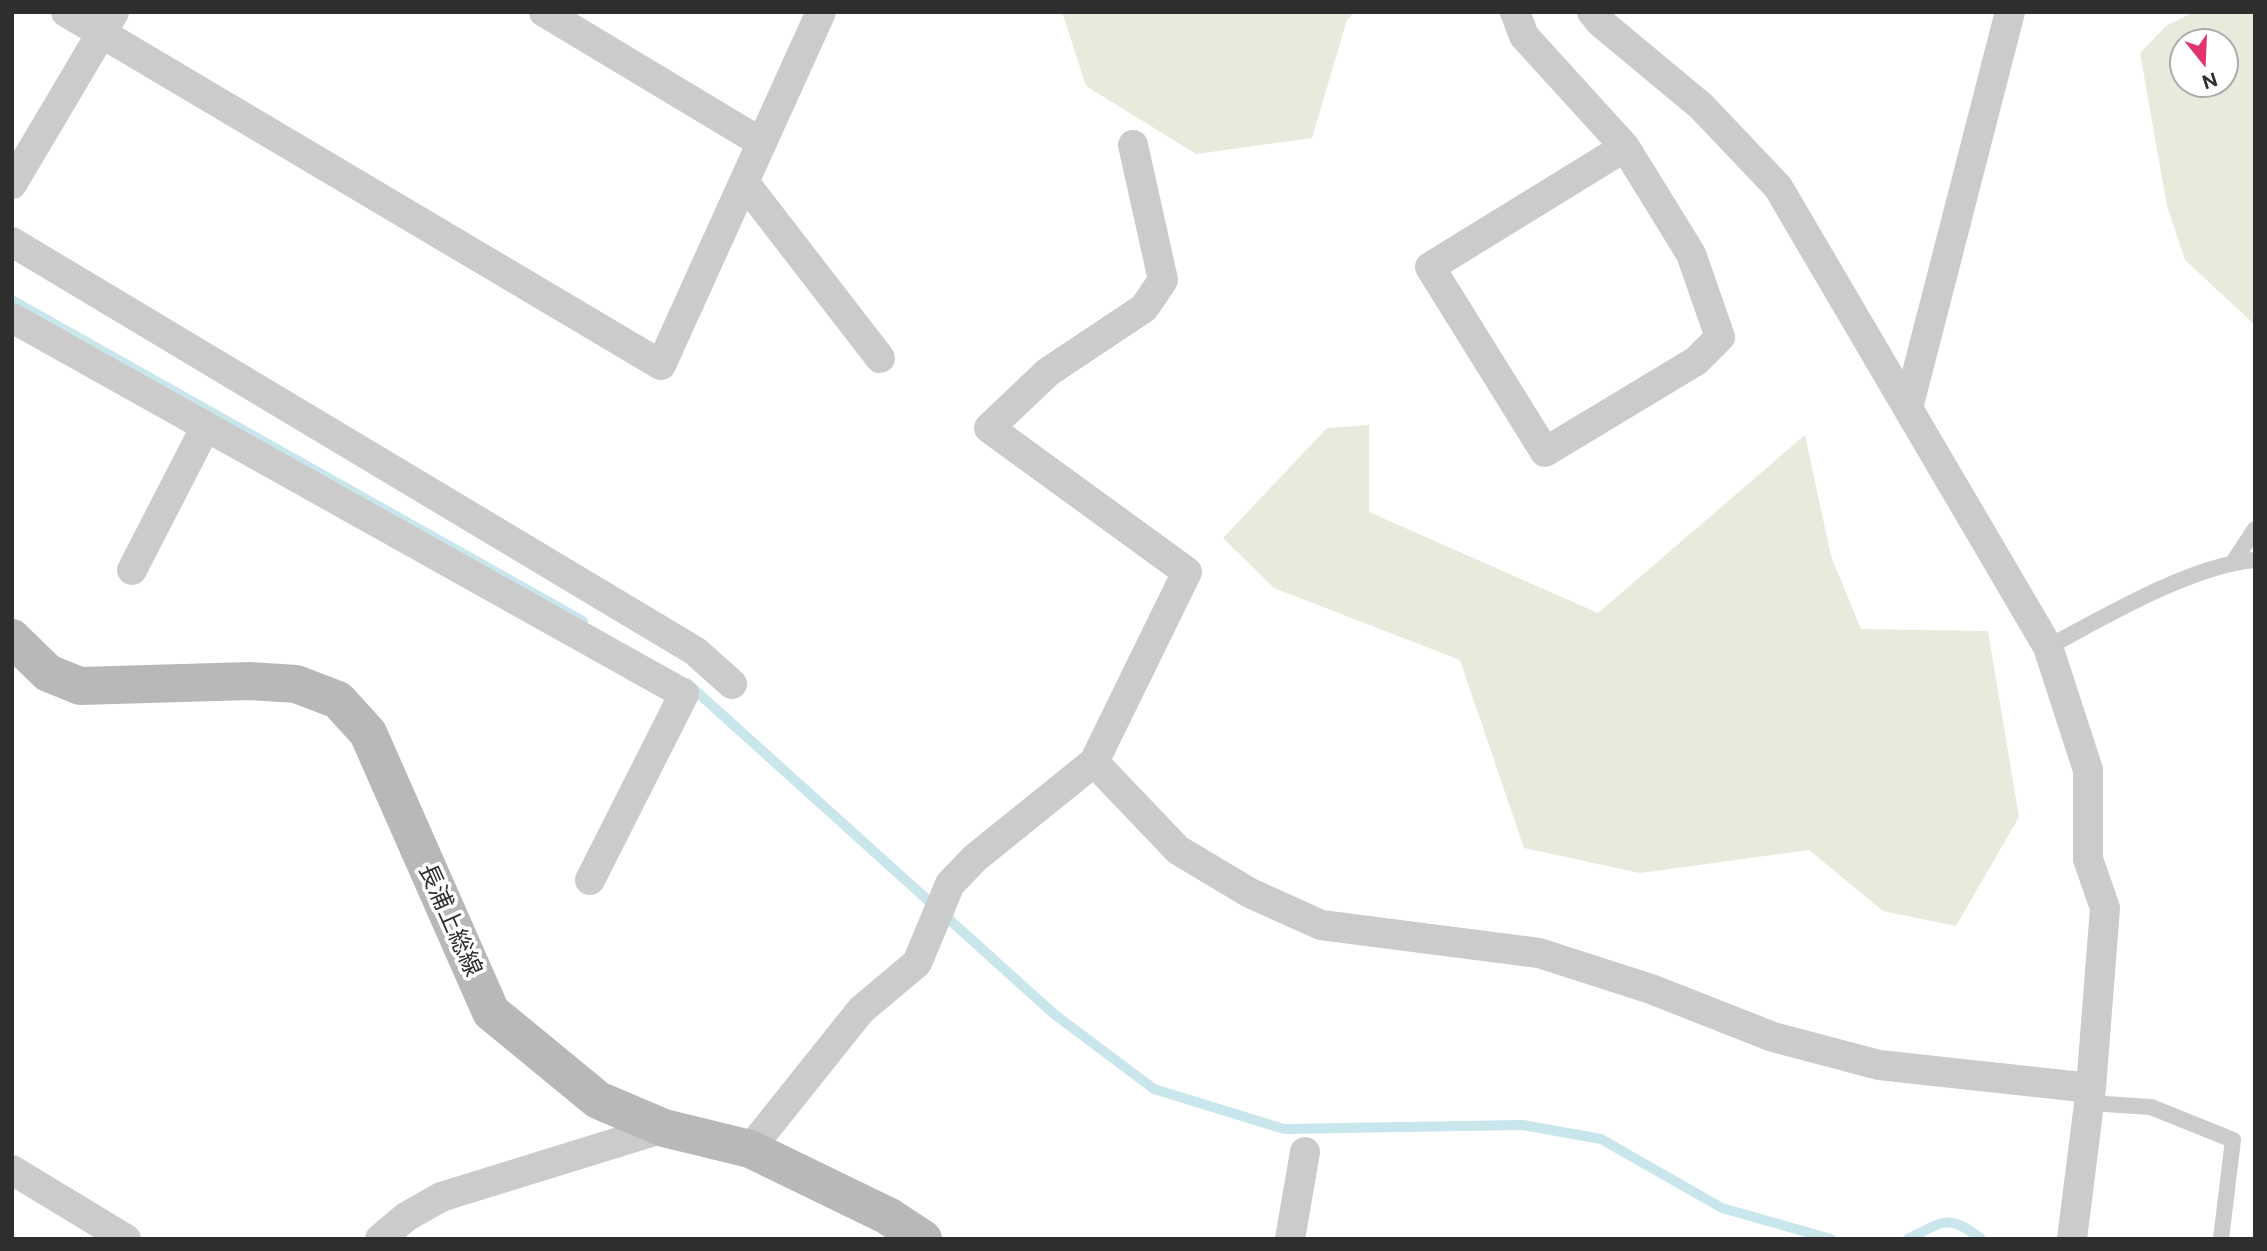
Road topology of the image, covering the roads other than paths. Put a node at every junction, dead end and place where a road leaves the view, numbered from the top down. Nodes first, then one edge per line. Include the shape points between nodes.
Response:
1 (66, 12) edge
2 (544, 12) edge
3 (821, 12) edge
4 (1515, 12) edge
5 (1592, 12) edge
6 (2010, 12) edge
7 (108, 23) edge
8 (762, 143) junction
9 (1133, 145) dead end
10 (1625, 147) junction
11 (744, 182) junction
12 (12, 184) edge
13 (12, 242) edge
14 (12, 318) edge
15 (880, 358) dead end
16 (1908, 408) junction
17 (205, 428) junction
18 (2255, 529) edge
19 (2255, 560) edge
20 (2234, 561) junction
21 (132, 570) dead end
22 (12, 638) edge
23 (2048, 647) junction
24 (732, 684) dead end
25 (1094, 762) junction
26 (590, 880) dead end
27 (2090, 1096) junction
28 (664, 1128) junction
29 (750, 1149) junction
30 (1304, 1152) dead end
31 (12, 1170) edge
32 (887, 1228) edge
33 (126, 1239) edge
34 (380, 1239) edge
35 (923, 1239) edge
36 (1290, 1239) edge
37 (2072, 1239) edge
38 (2221, 1239) edge

1 - 7 street
2 - 8 street
3 - 8 street
4 - 10 street via 1524,36
5 - 16 street via 1701,106 1778,187
6 - 16 street
7 - 11 street via 661,365
7 - 12 street
8 - 11 street
9 - 25 street via 1163,280 1144,308 1048,372 989,428 1187,572
10 - 10 street via 1691,254 1720,337 1696,361 1545,452 1430,267
11 - 15 street
13 - 24 street via 695,651
14 - 17 street
16 - 23 street
17 - 21 street
17 - 26 street via 684,694
18 - 20 lane
19 - 20 lane
20 - 23 lane via 2139,599
22 - 28 main road, 長浦上総線 via 48,674 80,686 250,681 296,684 338,700 368,733 491,1012 598,1100
23 - 27 street via 2088,769 2088,859 2105,908
25 - 27 street via 1178,849 1250,892 1321,925 1539,954 1651,989 1773,1037 1879,1065
25 - 29 street via 975,858 950,884 918,962 861,1010
27 - 37 street
27 - 38 lane via 2151,1107 2233,1140
28 - 29 main road, 長浦上総線
28 - 34 street via 441,1197
29 - 32 main road, 長浦上総線
30 - 36 street
31 - 33 street
32 - 35 main road, 長浦上総線

